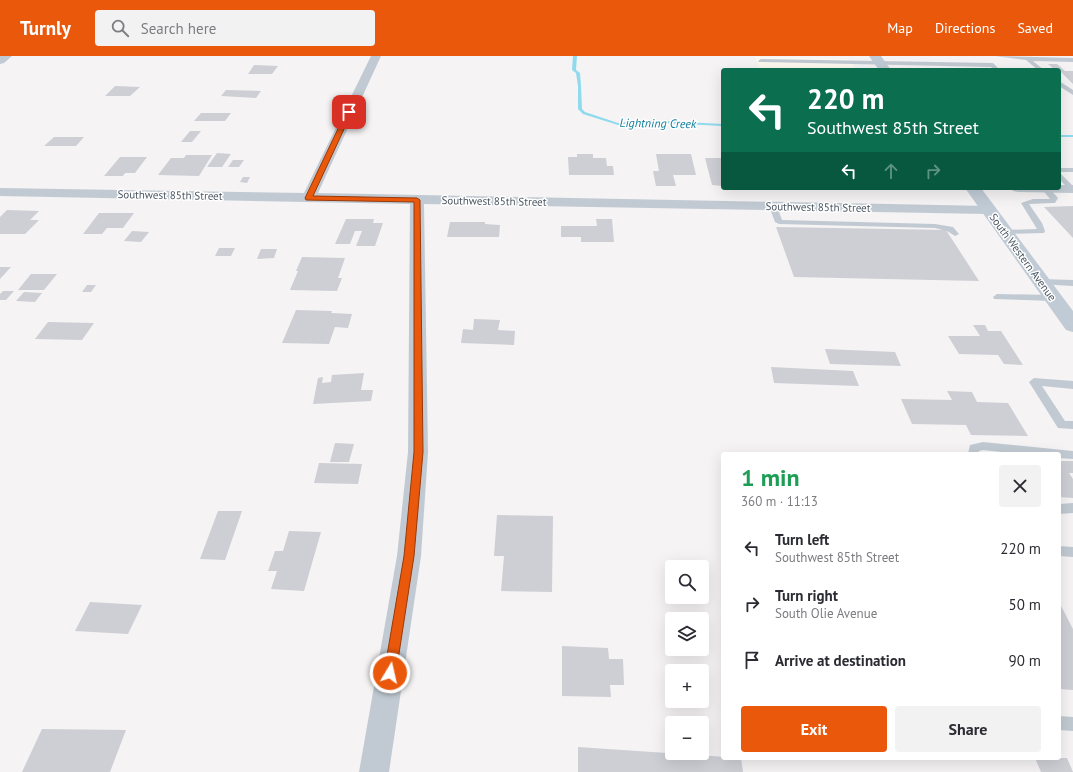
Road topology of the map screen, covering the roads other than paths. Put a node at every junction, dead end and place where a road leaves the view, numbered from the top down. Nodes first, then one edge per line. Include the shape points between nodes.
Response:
1 (7, 56) edge
2 (376, 56) edge
3 (998, 56) edge
4 (1027, 59) junction
5 (1073, 60) edge
6 (0, 61) edge
7 (761, 61) dead end
8 (846, 62) junction
9 (880, 63) edge
10 (904, 64) junction
11 (850, 68) edge
12 (905, 68) edge
13 (995, 68) edge
14 (1038, 68) edge
15 (1061, 84) edge
16 (1073, 93) edge
17 (1073, 170) edge
18 (1061, 175) edge
19 (1061, 176) edge
20 (1061, 189) edge
21 (1073, 189) edge
22 (974, 190) edge
23 (1047, 190) edge
24 (0, 192) edge
25 (309, 198) junction
26 (417, 200) junction
27 (773, 206) junction
28 (988, 210) junction
29 (1004, 232) junction
30 (955, 234) dead end
31 (1041, 282) junction
32 (1073, 283) edge
33 (997, 297) dead end
34 (1053, 298) junction
35 (1073, 325) edge
36 (1073, 385) edge
37 (1073, 425) edge
38 (973, 452) edge
39 (1043, 452) edge
40 (1061, 454) edge
41 (1073, 455) edge
42 (1073, 508) edge
43 (1061, 509) edge
44 (1061, 552) edge
45 (1073, 552) edge
46 (1061, 723) edge
47 (1073, 724) edge
48 (374, 772) edge

1 - 6 street
2 - 25 street
3 - 4 lane
4 - 5 lane
4 - 14 lane
7 - 8 lane
8 - 9 lane
8 - 11 lane
9 - 10 lane
10 - 12 lane
10 - 13 lane via 993,65
15 - 16 lane
17 - 18 lane
19 - 21 lane
20 - 21 street
22 - 28 main road, South Western Avenue
23 - 29 lane via 1054,198 1052,201 1025,203 1041,231
24 - 25 street, Southwest 85th Street
25 - 26 street, Southwest 85th Street
26 - 27 street, Southwest 85th Street
26 - 48 street via 418,452 409,556
27 - 28 street, Southwest 85th Street
27 - 30 lane via 779,222 935,226 950,229
28 - 29 main road, South Western Avenue
29 - 31 main road, South Western Avenue
31 - 32 lane
31 - 34 main road, South Western Avenue
33 - 34 lane
34 - 35 main road, South Western Avenue
36 - 37 lane via 1034,382 1062,425
38 - 39 lane via 974,448 983,446
40 - 41 lane
42 - 43 lane
44 - 45 lane
46 - 47 lane

